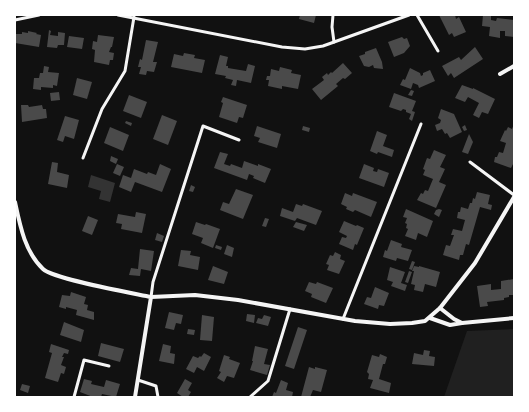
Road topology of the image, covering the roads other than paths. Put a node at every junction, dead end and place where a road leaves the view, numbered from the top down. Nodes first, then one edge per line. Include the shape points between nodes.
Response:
1 (39, 15) edge
2 (118, 15) edge
3 (333, 15) edge
4 (409, 15) edge
5 (417, 15) edge
6 (134, 17) junction
7 (15, 20) edge
8 (334, 42) junction
9 (438, 51) dead end
10 (514, 66) edge
11 (500, 74) dead end
12 (421, 124) dead end
13 (239, 140) dead end
14 (83, 158) dead end
15 (470, 162) dead end
16 (514, 196) edge
17 (15, 202) edge
18 (150, 298) junction
19 (440, 308) junction
20 (290, 309) junction
21 (430, 318) junction
22 (514, 318) edge
23 (343, 319) junction
24 (462, 323) junction
25 (109, 366) dead end
26 (138, 380) junction
27 (74, 397) edge
28 (135, 397) edge
29 (158, 397) edge
30 (250, 397) edge

1 - 7 lane
2 - 6 lane
3 - 8 lane
4 - 8 lane
5 - 9 lane
6 - 8 lane via 282,47 305,49
6 - 14 lane via 124,71 102,109
10 - 11 street
12 - 23 lane
13 - 18 lane via 203,126
15 - 16 lane
16 - 19 street via 475,263
17 - 18 street via 27,245 44,271
18 - 20 street via 195,295
18 - 26 street
19 - 21 street
19 - 24 street
20 - 23 street
20 - 30 lane via 268,381
21 - 23 street via 412,323 390,324
21 - 24 street via 450,325
22 - 24 street
25 - 27 lane via 84,360
26 - 28 street
26 - 29 lane via 156,386

